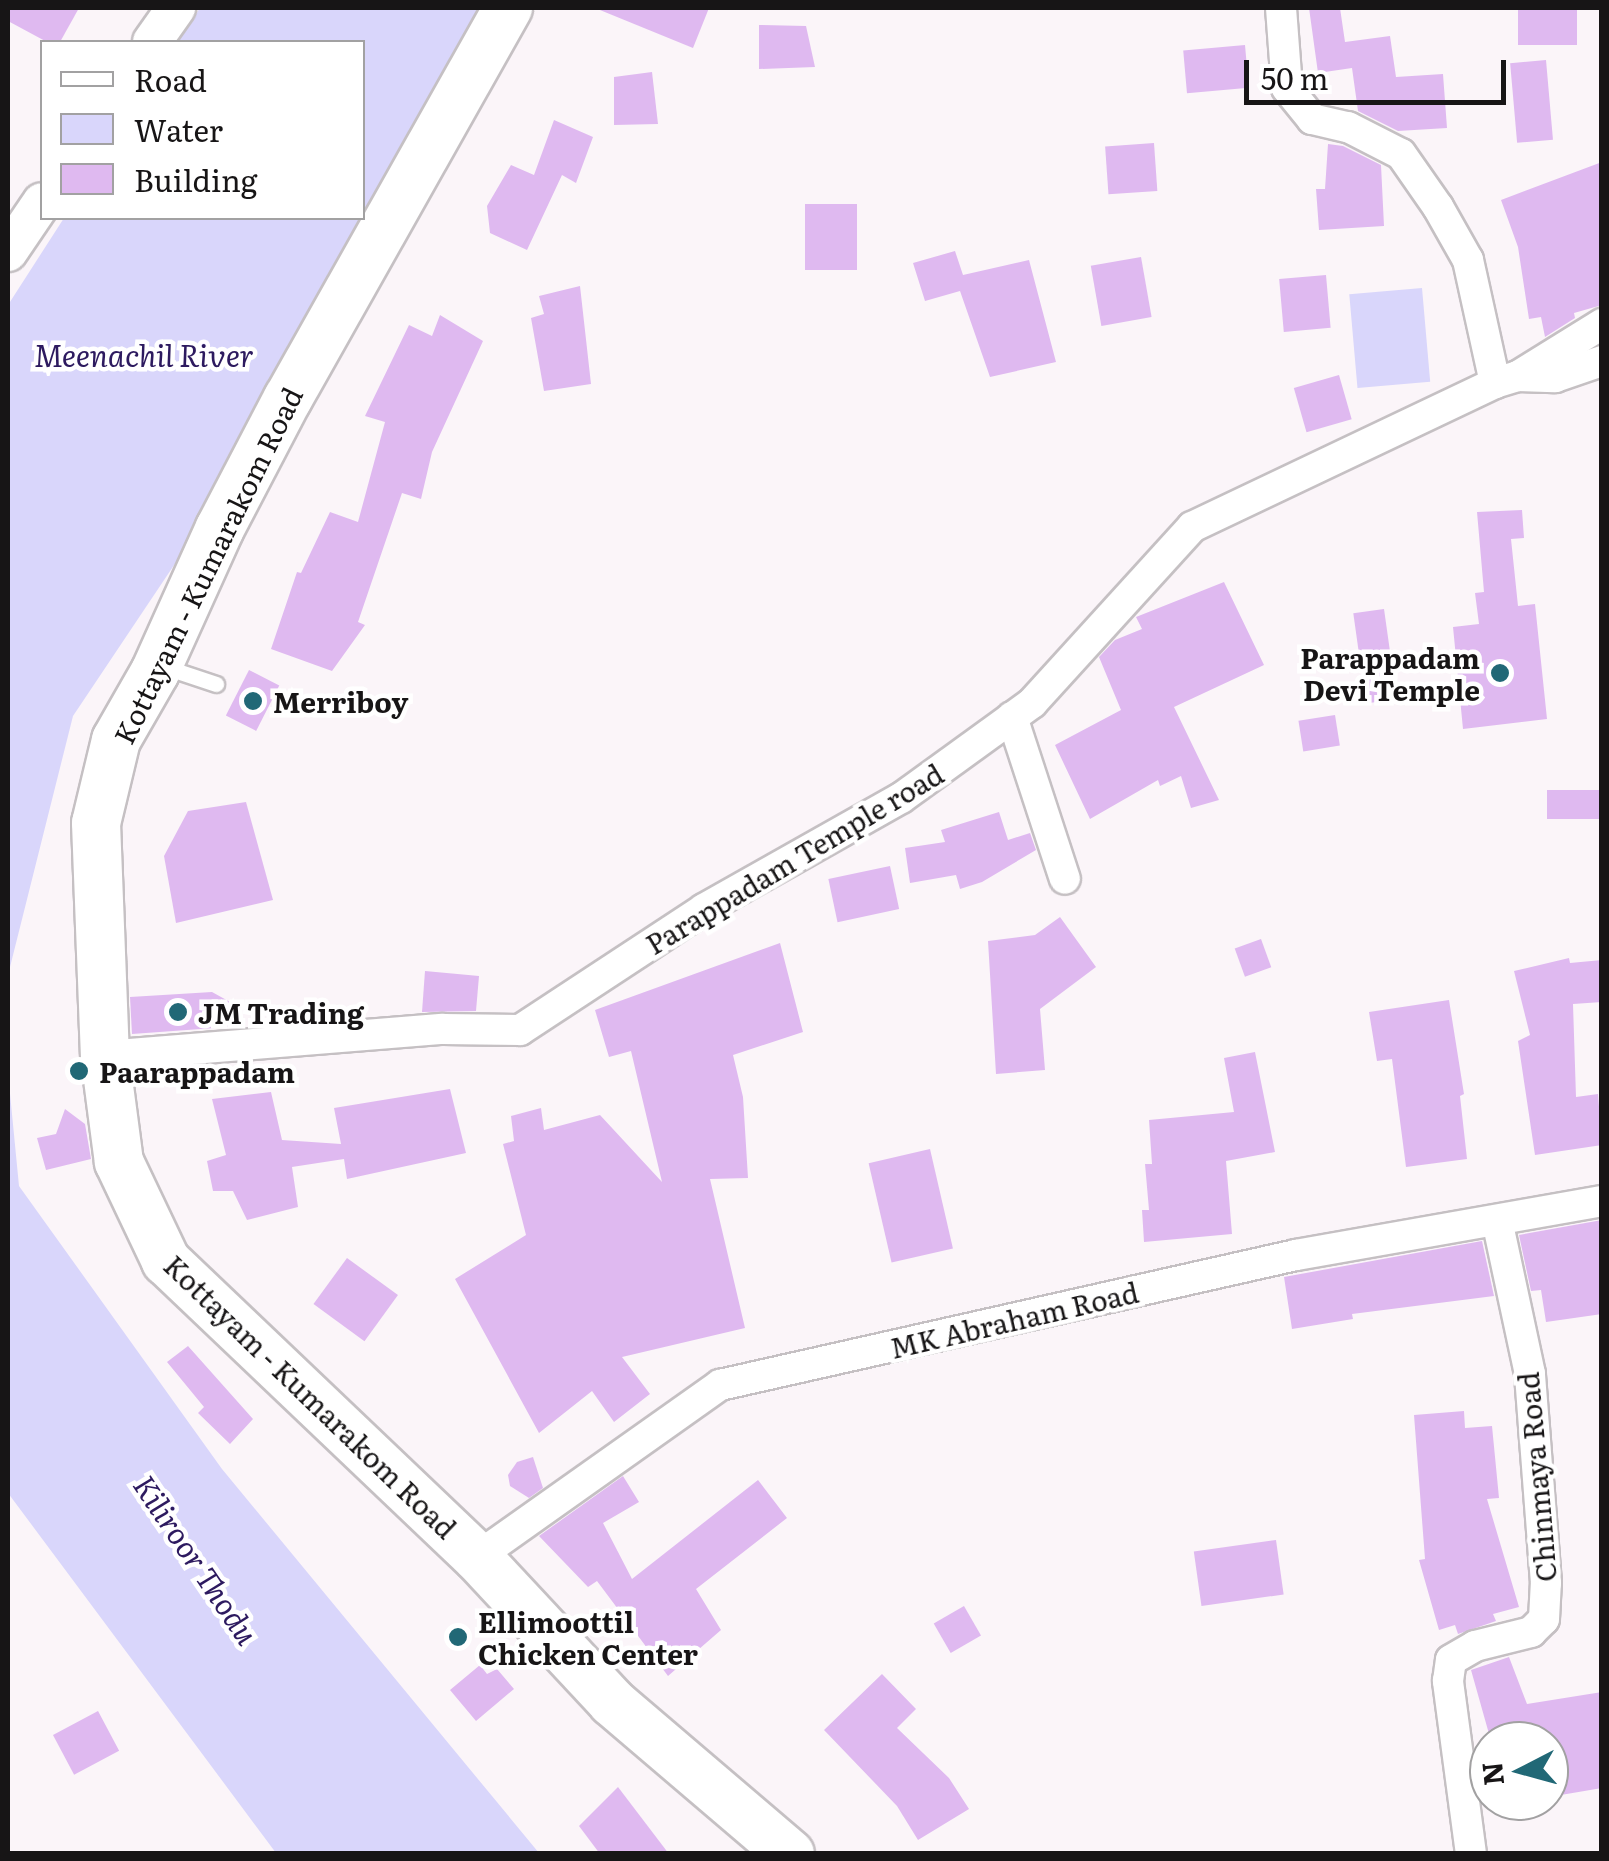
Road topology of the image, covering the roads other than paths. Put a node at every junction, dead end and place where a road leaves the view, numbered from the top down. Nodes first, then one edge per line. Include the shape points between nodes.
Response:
1 (176, 8) edge
2 (508, 8) edge
3 (1280, 8) edge
4 (153, 40) edge
5 (40, 205) edge
6 (8, 252) edge
7 (1602, 324) edge
8 (1602, 360) edge
9 (1506, 380) junction
10 (159, 665) junction
11 (216, 684) dead end
12 (1012, 717) junction
13 (1065, 879) dead end
14 (105, 1056) junction
15 (1602, 1201) edge
16 (1497, 1220) junction
17 (476, 1557) junction
18 (790, 1854) edge
19 (1471, 1854) edge

1 - 4 street
2 - 10 main road, Kottayam - Kumarakom Road via 288,398
3 - 9 street via 1287,88 1312,119 1348,127 1401,154 1468,260
5 - 6 street
7 - 9 street, Parappadam Temple road
8 - 9 street via 1554,377
9 - 12 street, Parappadam Temple road via 1192,528
10 - 11 lane
10 - 14 main road, Kottayam - Kumarakom Road via 116,740 96,823
12 - 13 street
12 - 14 street, Parappadam Temple road via 902,798 704,908 520,1030 442,1029
14 - 17 main road, Kottayam - Kumarakom Road via 119,1162 166,1261
15 - 16 street, MK Abraham Road
16 - 17 street, MK Abraham Road via 1296,1255 720,1385
16 - 19 street, Chinmaya Road via 1530,1374 1546,1583 1544,1619 1531,1632 1475,1646 1451,1660 1448,1681
17 - 18 main road, Kottayam - Kumarakom Road via 612,1702

